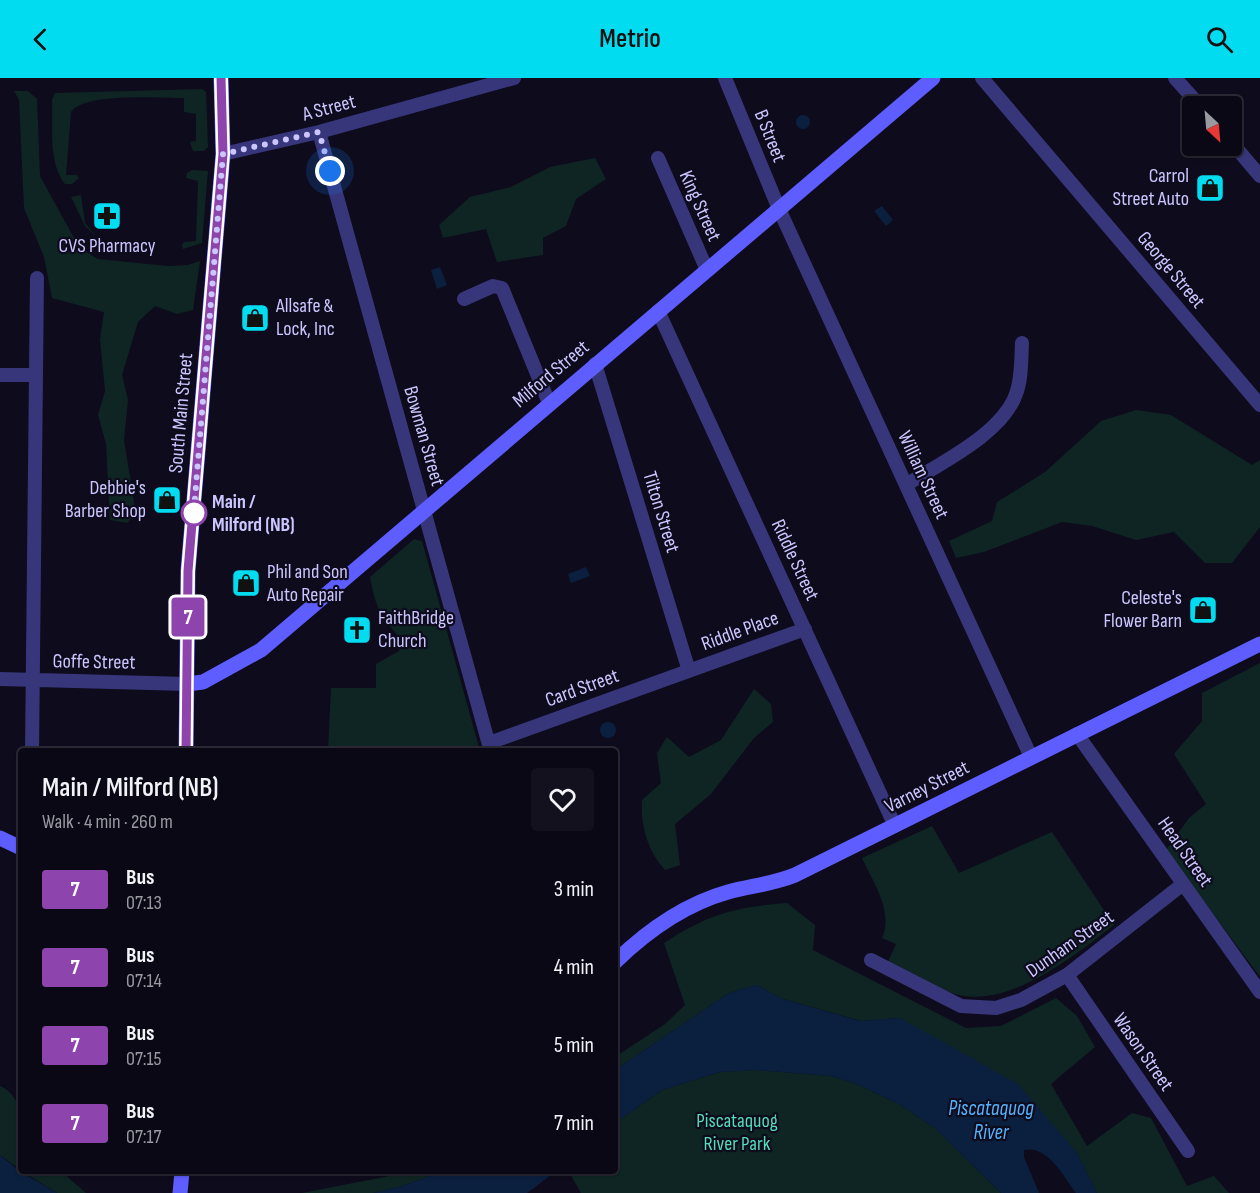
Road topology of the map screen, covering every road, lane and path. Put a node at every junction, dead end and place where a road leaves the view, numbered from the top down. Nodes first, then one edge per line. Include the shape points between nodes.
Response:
1 (221, 78) edge
2 (514, 78) edge
3 (725, 78) edge
4 (982, 78) edge
5 (1175, 78) edge
6 (926, 80) edge
7 (1191, 96) edge
8 (319, 132) junction
9 (223, 154) junction
10 (1242, 155) edge
11 (658, 158) dead end
12 (1260, 176) edge
13 (779, 208) junction
14 (706, 270) junction
15 (37, 278) dead end
16 (464, 299) dead end
17 (658, 310) junction
18 (1022, 343) dead end
19 (595, 364) junction
20 (0, 375) edge
21 (35, 375) junction
22 (549, 403) junction
23 (1260, 405) edge
24 (906, 485) junction
25 (424, 509) junction
26 (805, 629) junction
27 (1260, 644) edge
28 (689, 670) junction
29 (0, 679) edge
30 (33, 680) junction
31 (188, 684) junction
32 (1077, 734) junction
33 (490, 747) edge
34 (32, 748) edge
35 (186, 748) edge
36 (1031, 757) junction
37 (895, 826) junction
38 (0, 838) edge
39 (18, 847) edge
40 (1183, 884) junction
41 (618, 959) edge
42 (871, 960) dead end
43 (1066, 975) junction
44 (1260, 992) edge
45 (1188, 1151) dead end
46 (182, 1174) edge
47 (180, 1193) edge

1 - 9 main road, South Main Street
2 - 8 street, A Street
3 - 13 street, B Street
4 - 23 street, George Street
5 - 7 street
6 - 13 main road, Milford Street
8 - 9 street, A Street
8 - 25 street, Bowman Street
9 - 31 main road, South Main Street via 188,571
10 - 12 street
11 - 14 street, King Street
13 - 14 main road, Milford Street
13 - 24 street, William Street
14 - 17 main road, Milford Street
15 - 21 street
16 - 22 street via 493,286 501,288
17 - 19 main road, Milford Street
17 - 26 street, Riddle Street
18 - 24 street via 1016,396 1001,419 981,437
19 - 22 main road, Milford Street
19 - 28 street, Tilton Street
20 - 21 street
21 - 30 street
22 - 25 main road, Milford Street
24 - 36 street, William Street
25 - 31 main road, Milford Street via 261,650 203,682
25 - 33 street, Bowman Street
26 - 28 street, Riddle Place
26 - 37 street, Riddle Street
27 - 32 main road, Varney Street
28 - 33 street, Card Street
29 - 30 street, Goffe Street
30 - 31 street, Goffe Street
30 - 34 street
31 - 35 main road, South Main Street
32 - 36 main road, Varney Street
32 - 40 street, Head Street
36 - 37 main road, Varney Street
37 - 41 main road, Varney Street via 795,875 727,892 688,908 647,933
38 - 39 main road
40 - 43 street, Dunham Street
40 - 44 street, Head Street
42 - 43 street, Dunham Street via 961,1006 996,1008 1021,1000
43 - 45 street, Wason Street
46 - 47 main road

